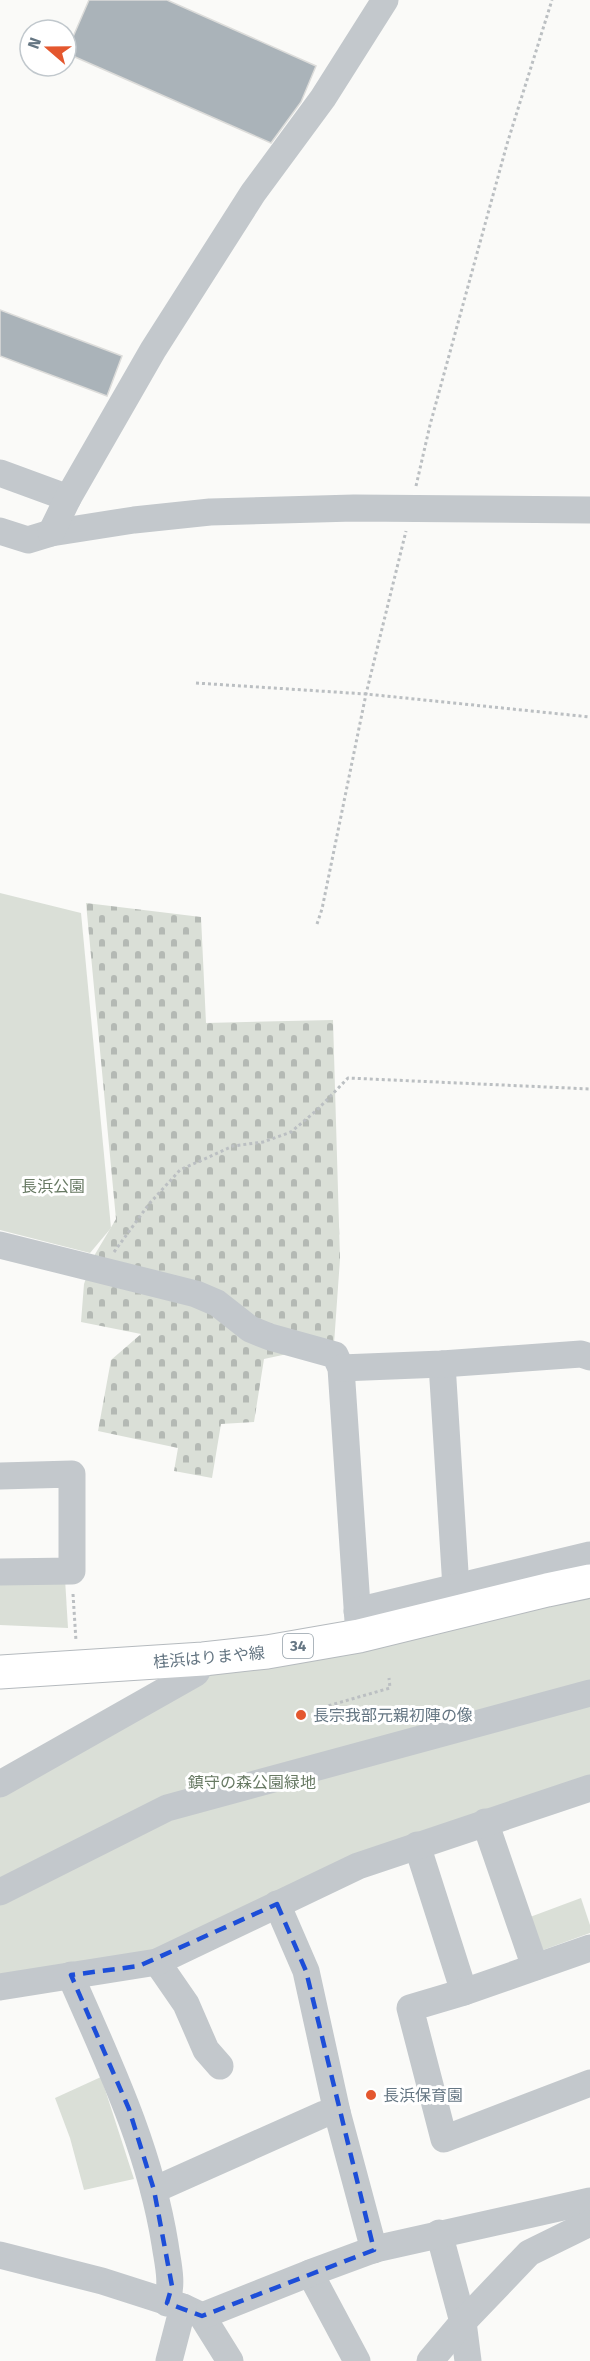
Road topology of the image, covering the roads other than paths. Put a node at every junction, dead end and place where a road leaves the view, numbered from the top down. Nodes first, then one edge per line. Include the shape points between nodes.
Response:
1 (385, 0) edge
2 (0, 473) edge
3 (68, 498) junction
4 (590, 510) edge
5 (0, 531) edge
6 (51, 533) junction
7 (0, 1245) edge
8 (590, 1357) edge
9 (442, 1364) junction
10 (341, 1368) junction
11 (0, 1476) edge
12 (590, 1555) edge
13 (0, 1572) edge
14 (590, 1581) edge
15 (456, 1588) junction
16 (358, 1624) junction
17 (203, 1659) junction
18 (0, 1672) edge
19 (590, 1693) edge
20 (0, 1784) edge
21 (590, 1788) edge
22 (485, 1822) junction
23 (417, 1845) junction
24 (0, 1892) edge
25 (277, 1904) junction
26 (590, 1948) edge
27 (157, 1962) junction
28 (535, 1967) junction
29 (71, 1975) junction
30 (0, 1987) edge
31 (464, 1992) junction
32 (220, 2066) dead end
33 (590, 2083) edge
34 (337, 2112) junction
35 (154, 2190) junction
36 (590, 2201) edge
37 (590, 2223) edge
38 (439, 2233) junction
39 (374, 2250) junction
40 (0, 2255) edge
41 (310, 2273) junction
42 (184, 2308) junction
43 (463, 2322) junction
44 (169, 2361) edge
45 (230, 2361) edge
46 (357, 2361) edge
47 (430, 2361) edge
48 (468, 2361) edge

1 - 3 street via 323,98 253,193 153,350
2 - 3 street
3 - 6 street
4 - 6 street via 354,508 210,512
5 - 6 street via 28,540
7 - 10 street via 196,1294 217,1303 250,1329 335,1355
8 - 9 street via 581,1354
9 - 10 street
9 - 15 street
10 - 16 street
11 - 13 street via 72,1474 72,1571
12 - 15 street
14 - 16 main road, 桂浜はりまや線 / 34
15 - 16 street
16 - 17 main road, 桂浜はりまや線 / 34 via 267,1652
17 - 18 main road, 桂浜はりまや線 / 34
17 - 20 street via 196,1673
19 - 24 street via 167,1808
21 - 22 street
22 - 23 street
22 - 28 street
23 - 25 street via 358,1866
23 - 31 street
25 - 27 street
25 - 34 street via 306,1971
26 - 28 street
27 - 29 street
27 - 32 street via 186,2004 206,2050
28 - 31 street
29 - 30 street
29 - 35 street via 129,2109
31 - 33 street via 410,2008 444,2139
34 - 35 street via 324,2114
34 - 39 street
35 - 42 street via 171,2286
36 - 38 street
37 - 43 street via 530,2253
38 - 39 street
38 - 43 street
39 - 41 street
40 - 42 street via 102,2281
41 - 42 street
41 - 46 street
42 - 44 street
42 - 45 street
43 - 47 street
43 - 48 street

